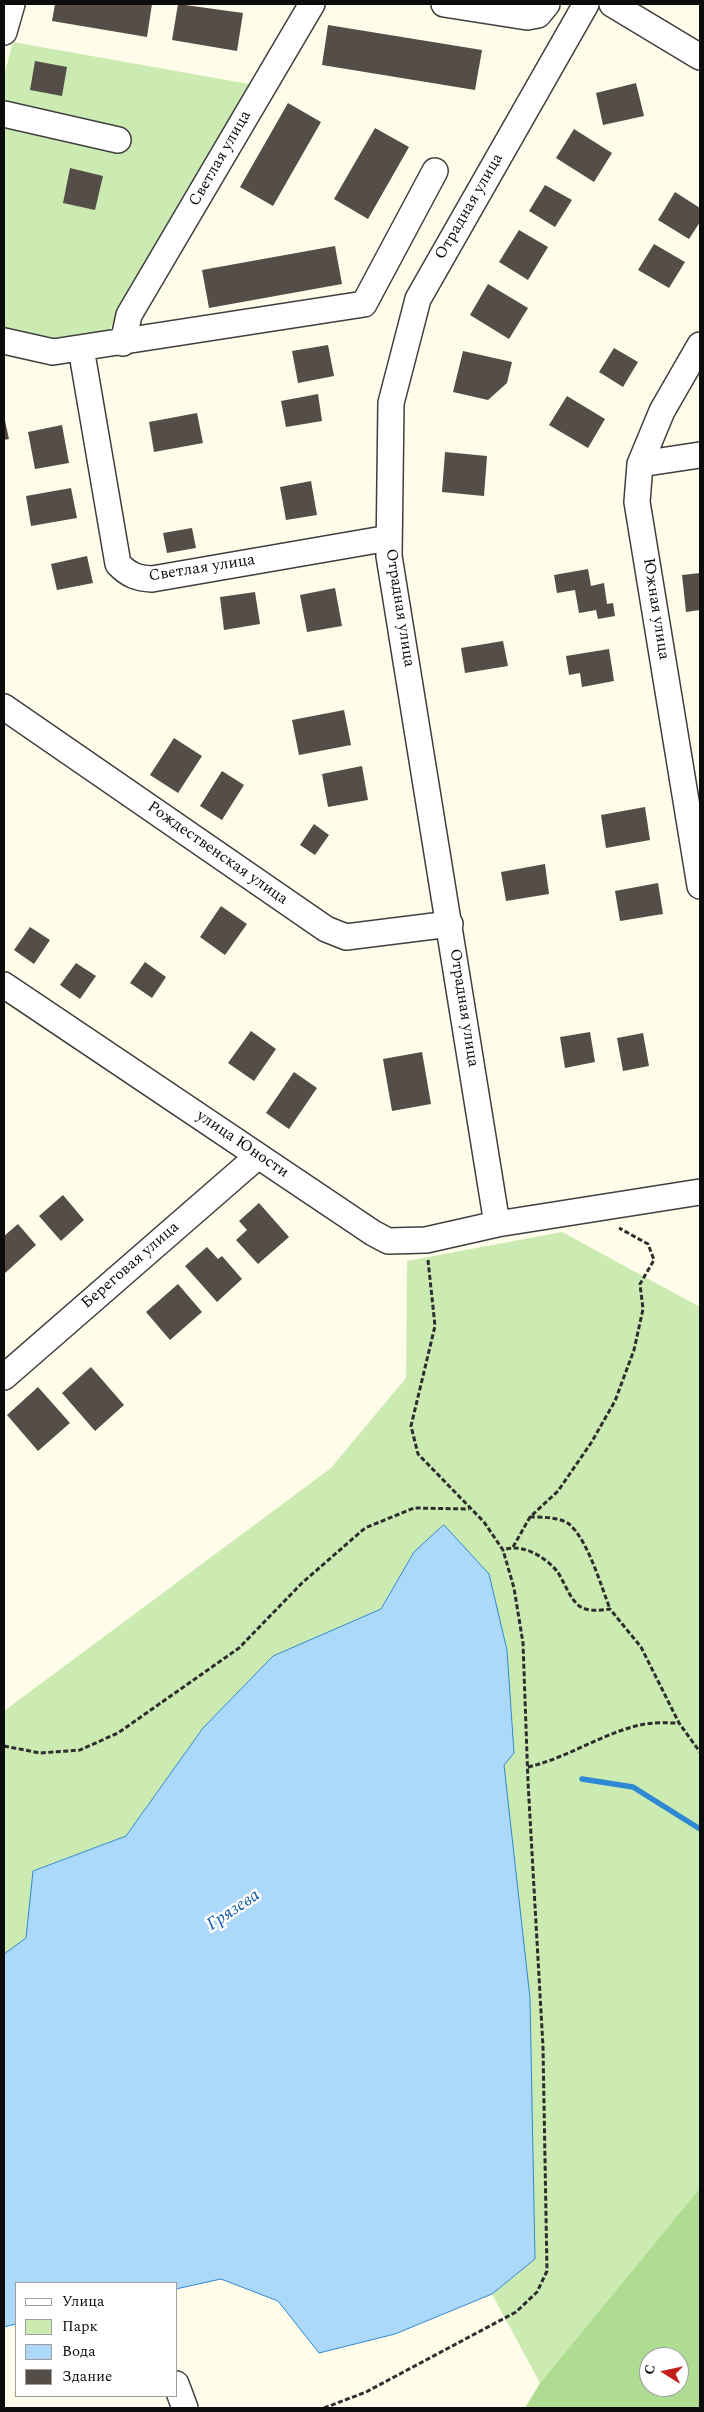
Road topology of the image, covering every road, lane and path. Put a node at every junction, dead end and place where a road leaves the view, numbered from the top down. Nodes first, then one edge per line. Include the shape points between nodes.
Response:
1 (12, 4) edge
2 (312, 4) edge
3 (444, 4) edge
4 (547, 4) edge
5 (586, 4) edge
6 (612, 4) edge
7 (4, 32) edge
8 (700, 57) edge
9 (4, 114) edge
10 (118, 140) dead end
11 (435, 171) dead end
12 (4, 341) edge
13 (123, 342) junction
14 (700, 345) edge
15 (81, 348) junction
16 (700, 455) edge
17 (640, 464) junction
18 (389, 538) junction
19 (4, 707) edge
20 (700, 886) edge
21 (450, 924) junction
22 (4, 986) edge
23 (258, 1156) junction
24 (700, 1192) edge
25 (602, 1209) junction
26 (497, 1224) junction
27 (426, 1240) junction
28 (4, 1377) edge
29 (470, 1509) junction
30 (530, 1517) junction
31 (513, 1547) junction
32 (503, 1550) junction
33 (610, 1609) junction
34 (679, 1723) junction
35 (4, 1746) edge
36 (700, 1752) edge
37 (527, 1767) junction
38 (178, 2389) edge
39 (185, 2408) edge
40 (324, 2408) edge

1 - 7 street
2 - 13 street, Светлая улица via 129,315
3 - 4 street via 527,18 538,15
5 - 18 street, Отрадная улица via 418,299 391,403
6 - 8 street
9 - 10 street
11 - 13 street via 364,304
12 - 15 street via 54,352
13 - 15 street
14 - 17 street, Южная улица via 662,411
15 - 18 street, Светлая улица via 118,564 127,574 152,579
16 - 17 street
17 - 20 street, Южная улица via 638,502
18 - 21 street, Отрадная улица via 389,556
19 - 21 street, Рождественская улица via 326,929 346,937
21 - 26 street, Отрадная улица
22 - 23 street, улица Юности
23 - 27 street, улица Юности via 388,1241
23 - 28 street, Береговая улица
24 - 25 street, улица Юности
25 - 26 street, улица Юности
25 - 30 path via 615,1226 648,1244 654,1260 640,1284 643,1309 634,1350 615,1402 591,1443 558,1491
26 - 27 street, улица Юности
27 - 29 path via 435,1326 411,1426 418,1454
29 - 32 path via 484,1522
29 - 35 path via 414,1508 366,1528 302,1583 239,1648 118,1733 80,1750 40,1754
30 - 31 path
30 - 33 path via 568,1523 587,1549
31 - 32 path
31 - 33 path via 530,1550 556,1570 578,1605 593,1611
32 - 37 path via 514,1588 523,1643
33 - 34 path via 641,1648
34 - 36 path
34 - 37 path via 642,1725 589,1743 548,1762
37 - 40 path via 543,2047 547,2271 537,2292 516,2312 366,2392
38 - 39 street

